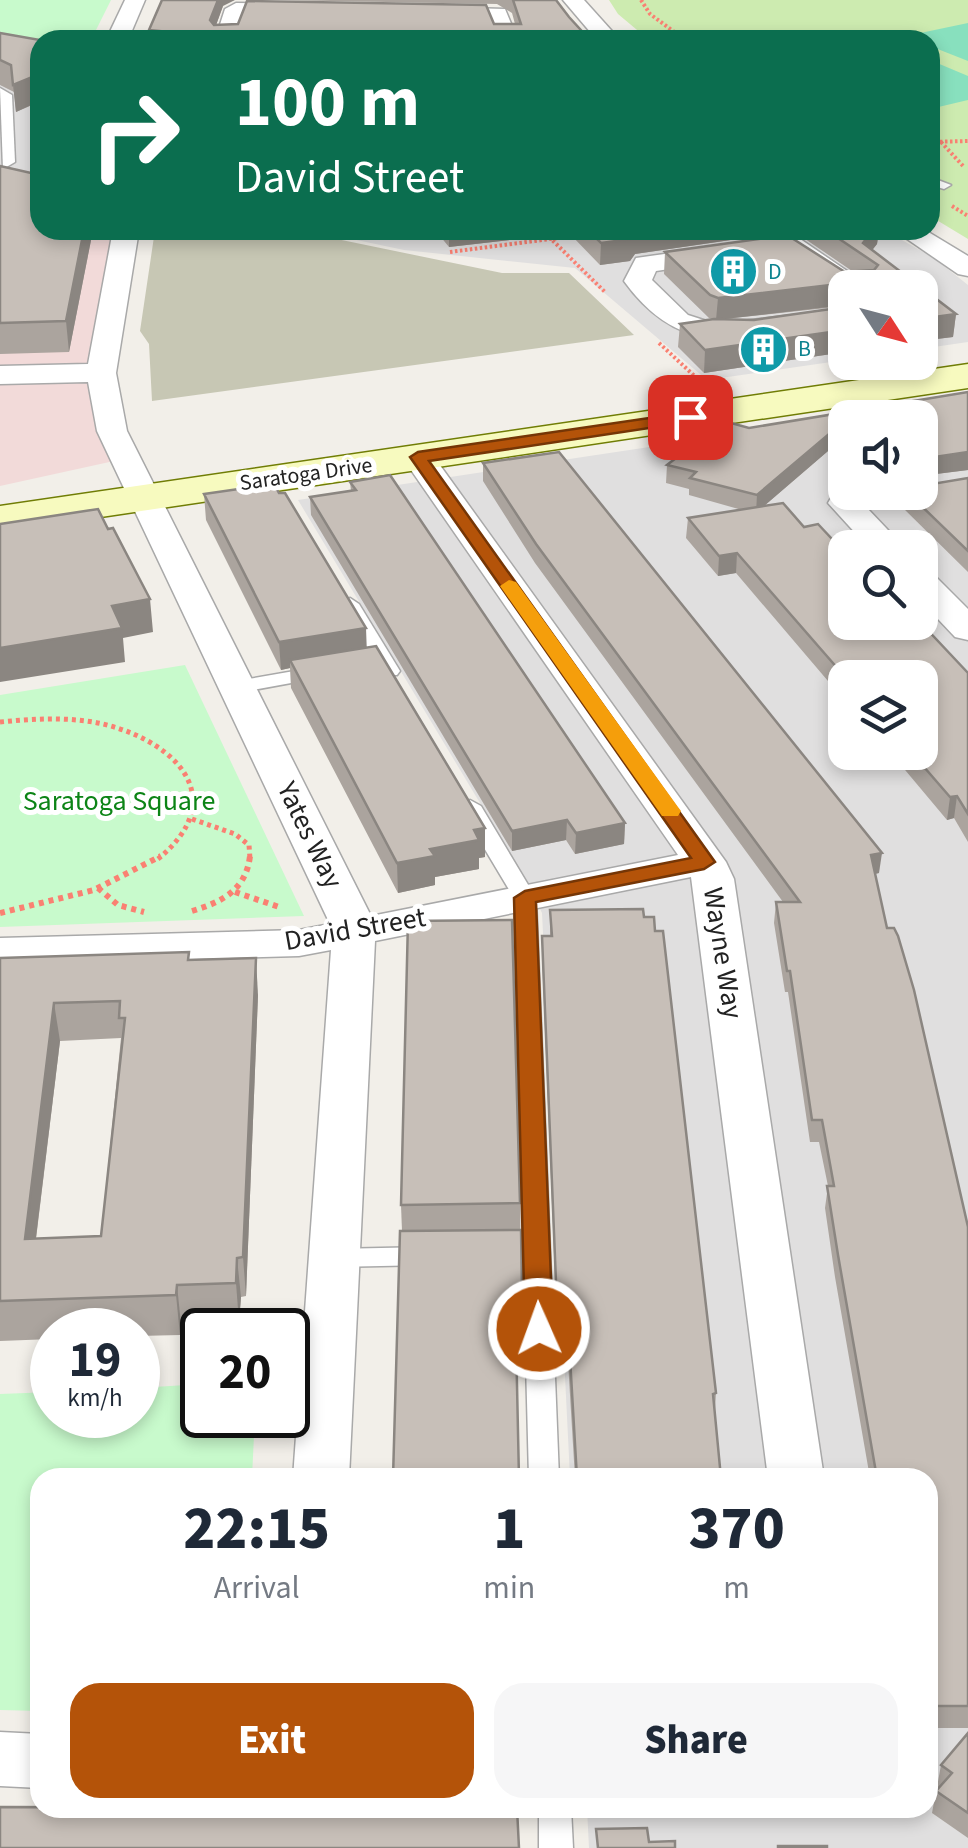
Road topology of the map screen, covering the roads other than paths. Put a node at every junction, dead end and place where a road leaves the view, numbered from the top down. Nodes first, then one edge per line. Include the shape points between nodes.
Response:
1 (134, 0) edge
2 (573, 0) edge
3 (326, 10) edge
4 (408, 12) edge
5 (120, 30) edge
6 (229, 30) edge
7 (503, 30) edge
8 (600, 30) edge
9 (0, 95) edge
10 (4, 166) edge
11 (124, 240) edge
12 (765, 240) edge
13 (785, 240) edge
14 (923, 240) edge
15 (968, 268) edge
16 (830, 270) edge
17 (828, 319) edge
18 (968, 356) edge
19 (102, 373) junction
20 (0, 375) edge
21 (968, 376) edge
22 (418, 457) junction
23 (138, 488) junction
24 (0, 497) edge
25 (851, 510) edge
26 (0, 519) edge
27 (870, 530) edge
28 (338, 584) edge
29 (938, 598) edge
30 (968, 629) edge
31 (334, 670) edge
32 (237, 688) junction
33 (404, 695) edge
34 (454, 778) edge
35 (704, 862) junction
36 (525, 898) junction
37 (354, 932) junction
38 (0, 951) edge
39 (462, 1256) edge
40 (334, 1258) junction
41 (322, 1468) edge
42 (543, 1468) edge
43 (795, 1468) edge
44 (0, 1760) edge
45 (30, 1761) edge
46 (555, 1818) edge
47 (556, 1848) edge

1 - 5 street
2 - 8 street
3 - 6 street via 236,8
4 - 7 street via 497,14
9 - 10 street
11 - 19 street, Yates Way
12 - 17 street via 646,264 638,280 678,321 714,333
13 - 16 street
14 - 15 street
18 - 23 main road, Saratoga Drive
19 - 20 street
19 - 23 street, Yates Way via 112,431
21 - 22 main road, Saratoga Drive
22 - 23 main road, Saratoga Drive
22 - 35 street, Wayne Way
23 - 24 main road, Saratoga Drive
23 - 26 main road, Saratoga Drive
23 - 32 street, Yates Way
25 - 27 street
28 - 33 lane via 376,663
29 - 30 street
31 - 32 lane
32 - 37 street, Yates Way
34 - 36 lane
35 - 36 street, David Street
35 - 43 street, Wayne Way via 718,900
36 - 37 street, David Street
36 - 42 lane via 527,1255
37 - 38 street, David Street via 299,943
37 - 40 street, Yates Way
39 - 40 lane
40 - 41 street, Yates Way
44 - 45 street
46 - 47 lane

